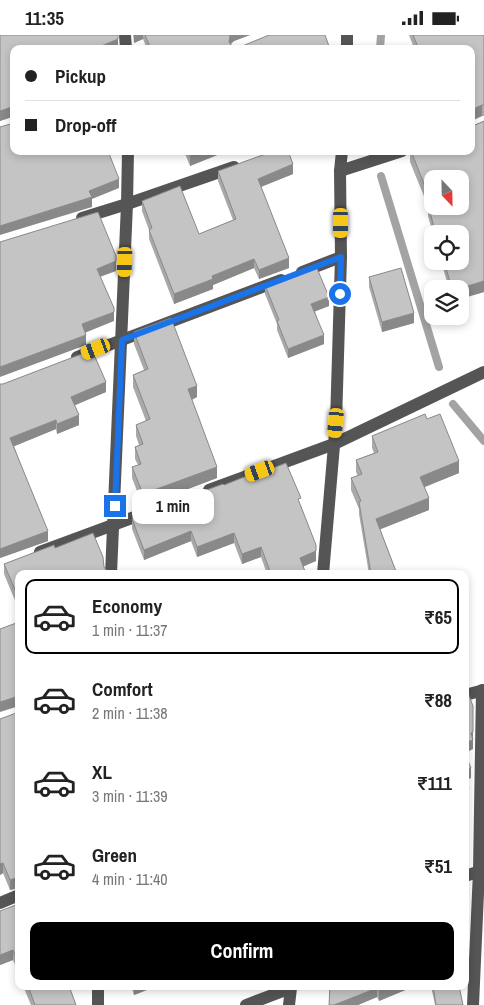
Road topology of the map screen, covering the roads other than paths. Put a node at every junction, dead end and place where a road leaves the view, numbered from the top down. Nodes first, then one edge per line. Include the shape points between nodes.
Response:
1 (128, 155) edge
2 (342, 155) edge
3 (390, 155) edge
4 (243, 164) edge
5 (340, 171) junction
6 (127, 204) junction
7 (73, 221) edge
8 (341, 257) junction
9 (122, 340) junction
10 (64, 361) edge
11 (484, 372) edge
12 (334, 444) junction
13 (196, 495) edge
14 (178, 501) edge
15 (114, 525) junction
16 (26, 557) edge
17 (111, 570) edge
18 (323, 570) edge
19 (483, 690) edge
20 (469, 694) edge
21 (482, 870) edge
22 (469, 875) edge
23 (15, 897) edge
24 (0, 903) edge
25 (98, 990) edge
26 (284, 990) edge
27 (291, 990) edge
28 (98, 1005) edge
29 (246, 1005) edge
30 (289, 1005) edge
31 (473, 1005) edge

1 - 6 street
2 - 5 street
3 - 5 street
4 - 6 street
5 - 8 street
6 - 7 street
6 - 9 street
8 - 9 street
8 - 12 street
9 - 10 street
9 - 15 street
11 - 12 street
12 - 13 street
12 - 18 street
14 - 15 street
15 - 16 street
15 - 17 street
19 - 20 street
19 - 21 street
21 - 22 street
21 - 31 street
23 - 24 street
25 - 28 street
26 - 29 street
27 - 30 street

